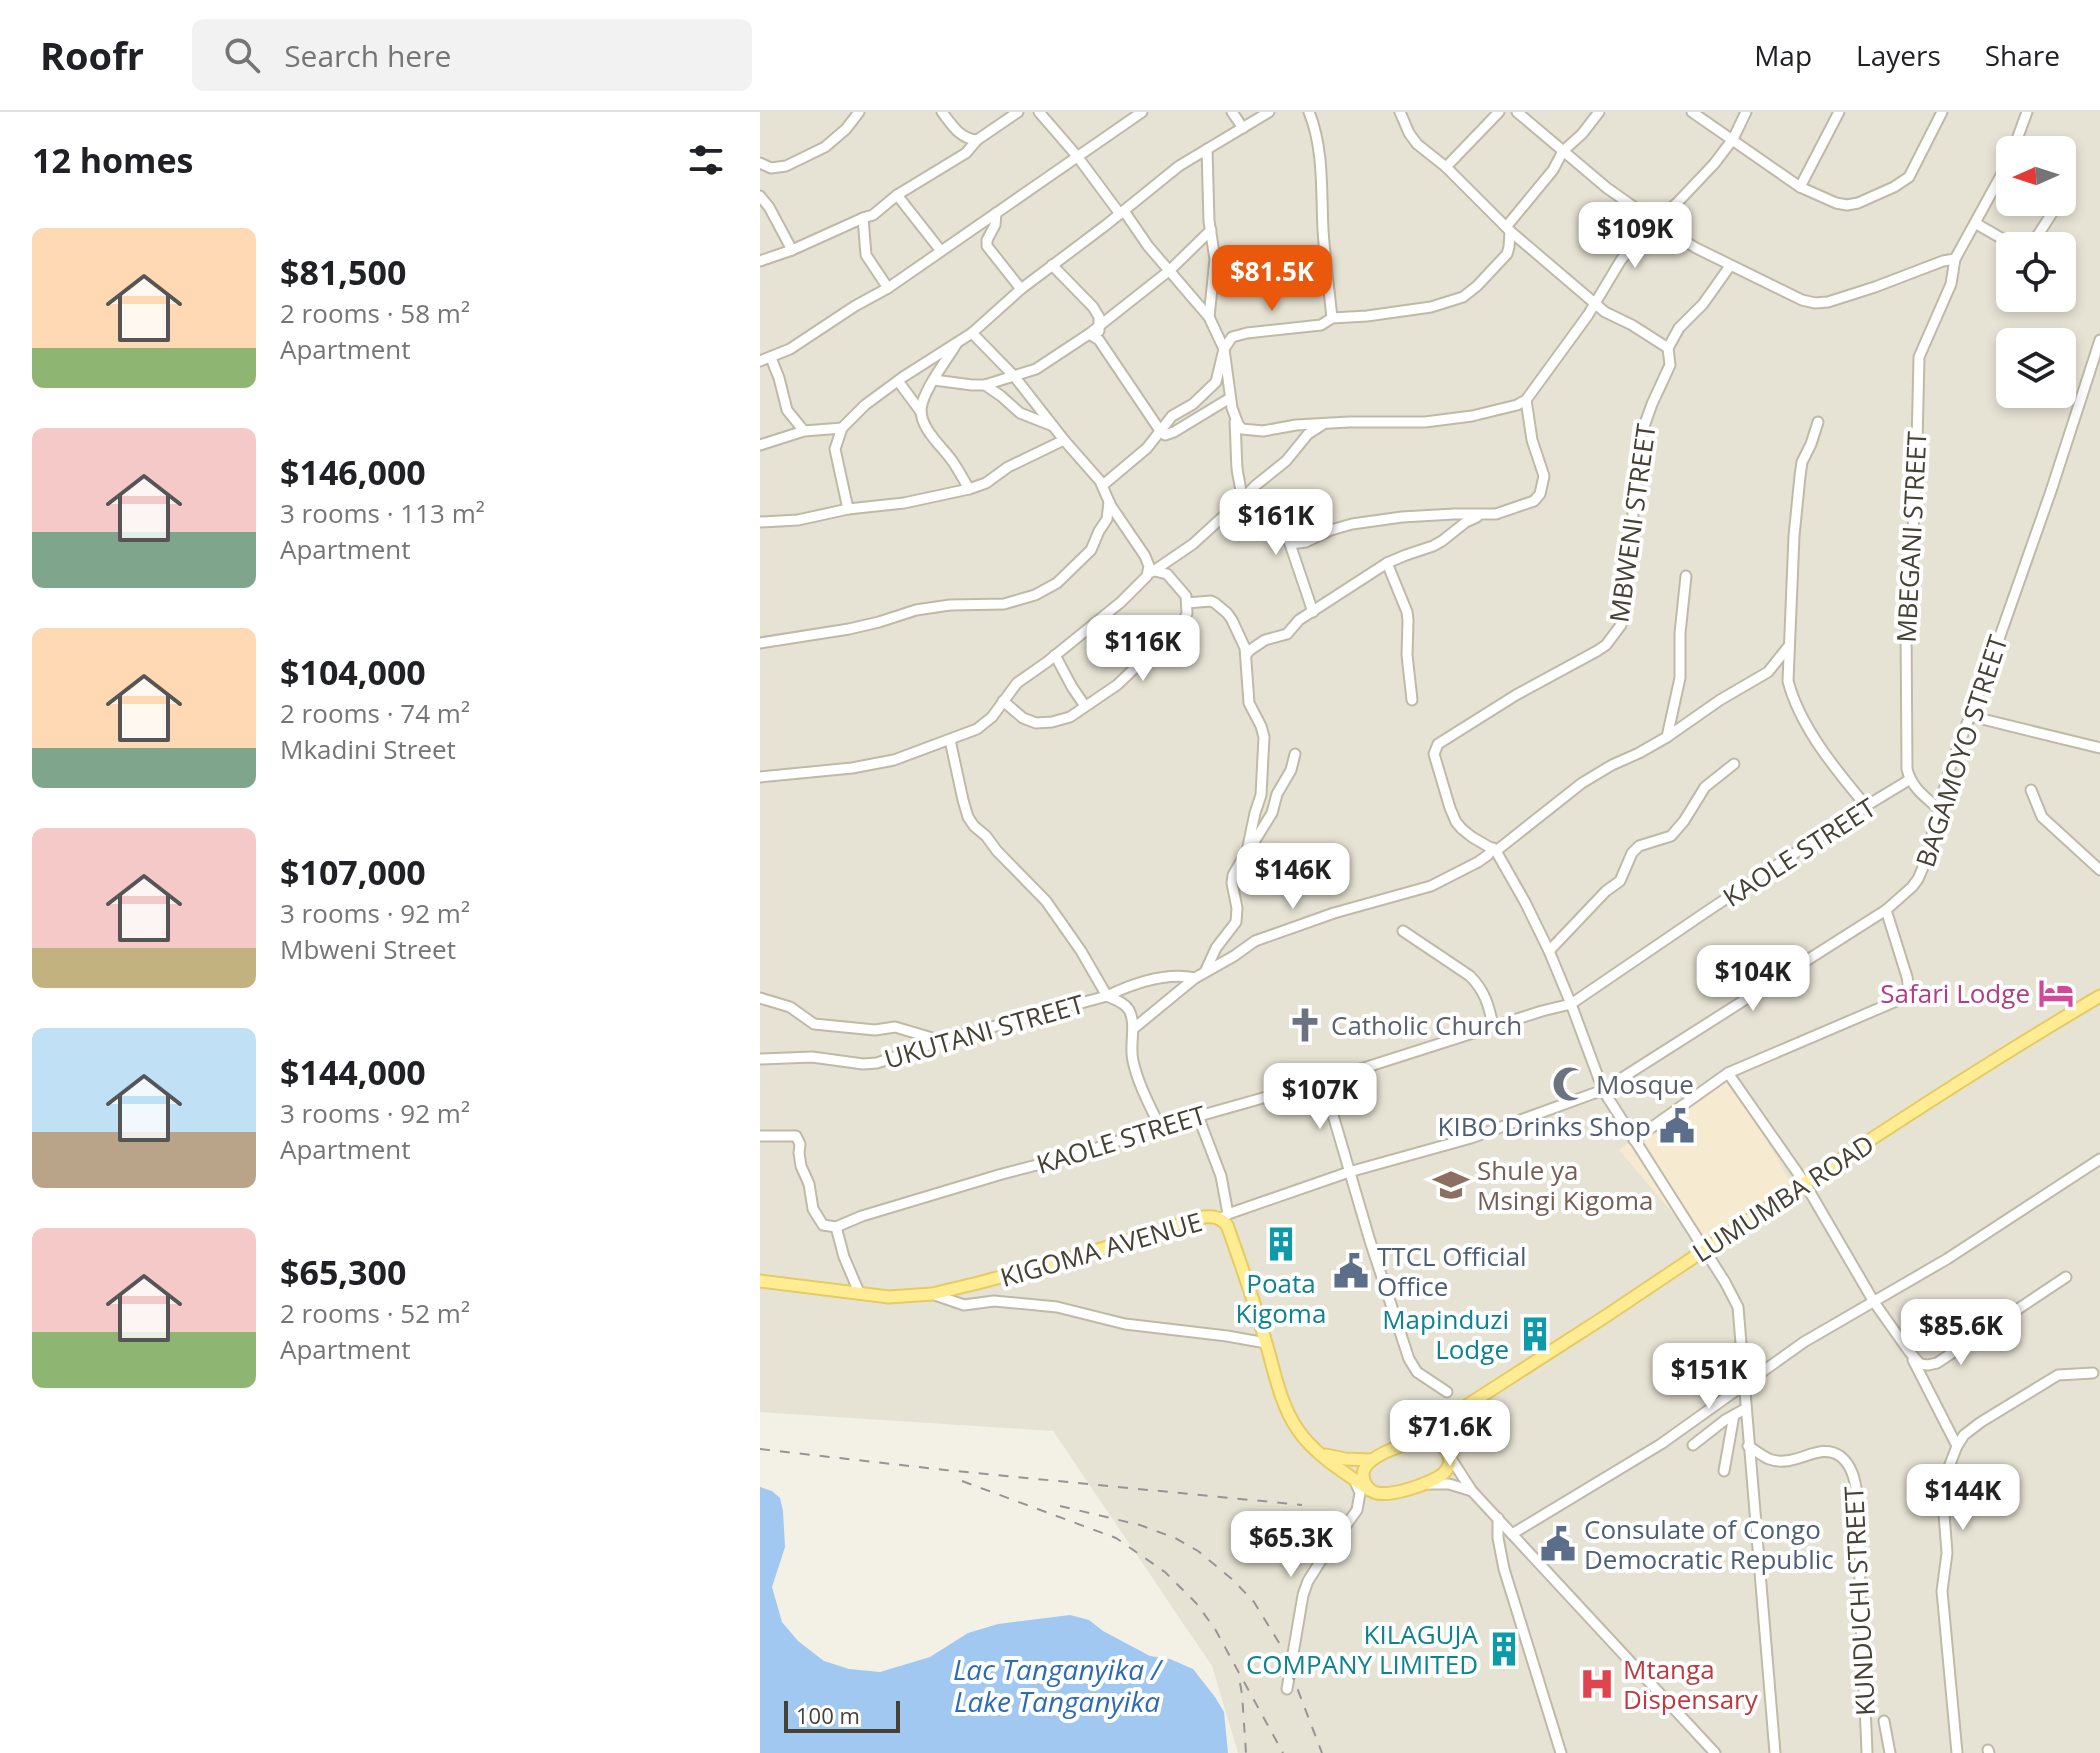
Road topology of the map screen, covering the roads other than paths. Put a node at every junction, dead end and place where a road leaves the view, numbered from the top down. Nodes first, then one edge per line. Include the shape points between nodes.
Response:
1 (859, 112) edge
2 (942, 112) edge
3 (1018, 112) edge
4 (1039, 112) edge
5 (1142, 112) edge
6 (1232, 112) edge
7 (1269, 112) edge
8 (1309, 112) edge
9 (1400, 112) edge
10 (1499, 112) edge
11 (1517, 112) edge
12 (1599, 112) edge
13 (1692, 112) edge
14 (1746, 112) edge
15 (1839, 112) edge
16 (1942, 112) edge
17 (2027, 112) edge
18 (1243, 128) junction
19 (2018, 136) edge
20 (1733, 139) junction
21 (977, 140) junction
22 (1207, 149) junction
23 (1563, 151) junction
24 (1077, 156) junction
25 (760, 163) edge
26 (1446, 167) junction
27 (1996, 185) edge
28 (1800, 187) junction
29 (897, 195) junction
30 (760, 196) edge
31 (996, 213) junction
32 (1122, 213) junction
33 (2050, 216) edge
34 (863, 218) junction
35 (1654, 222) junction
36 (1975, 223) junction
37 (1508, 229) junction
38 (1211, 230) junction
39 (792, 250) junction
40 (941, 251) junction
41 (1955, 259) junction
42 (760, 261) edge
43 (1052, 265) junction
44 (1730, 266) junction
45 (1170, 270) junction
46 (888, 288) junction
47 (1021, 289) junction
48 (1594, 303) junction
49 (1209, 317) junction
50 (1332, 318) junction
51 (1099, 326) junction
52 (972, 333) junction
53 (1089, 334) junction
54 (959, 340) junction
55 (1099, 340) junction
56 (2100, 340) edge
57 (1668, 348) junction
58 (1224, 349) junction
59 (771, 358) junction
60 (760, 361) edge
61 (1014, 376) junction
62 (934, 380) junction
63 (898, 381) junction
64 (985, 385) junction
65 (1230, 398) junction
66 (1526, 400) junction
67 (921, 412) junction
68 (1234, 414) junction
69 (1818, 422) dead end
70 (1323, 424) junction
71 (1054, 427) junction
72 (842, 428) junction
73 (804, 431) junction
74 (1161, 432) junction
75 (1064, 440) junction
76 (760, 445) edge
77 (1103, 485) junction
78 (969, 489) junction
79 (1242, 499) junction
80 (1109, 502) junction
81 (848, 509) junction
82 (1483, 515) junction
83 (760, 522) edge
84 (1290, 544) junction
85 (1387, 563) junction
86 (1151, 573) junction
87 (1686, 576) dead end
88 (1187, 603) junction
89 (1313, 612) junction
90 (760, 643) edge
91 (1790, 644) junction
92 (1055, 655) junction
93 (1246, 655) junction
94 (1412, 700) dead end
95 (1003, 701) junction
96 (1085, 706) junction
97 (1970, 716) junction
98 (1667, 737) junction
99 (950, 740) junction
100 (2100, 748) edge
101 (1295, 754) dead end
102 (1734, 764) dead end
103 (760, 777) edge
104 (1909, 780) junction
105 (2031, 790) dead end
106 (1866, 806) junction
107 (1939, 809) junction
108 (1495, 849) junction
109 (1247, 851) junction
110 (2100, 870) edge
111 (1886, 910) junction
112 (1403, 931) dead end
113 (1549, 951) junction
114 (1200, 975) junction
115 (1107, 996) junction
116 (2100, 996) edge
117 (760, 998) edge
118 (1571, 1004) junction
119 (1493, 1026) junction
120 (1133, 1029) junction
121 (940, 1041) junction
122 (760, 1059) edge
123 (1728, 1073) junction
124 (1323, 1081) junction
125 (1603, 1090) junction
126 (1198, 1116) junction
127 (1160, 1127) junction
128 (760, 1136) edge
129 (1634, 1140) junction
130 (2100, 1159) edge
131 (1349, 1172) junction
132 (1804, 1182) junction
133 (1224, 1216) junction
134 (836, 1227) junction
135 (1703, 1249) junction
136 (2066, 1277) dead end
137 (760, 1281) edge
138 (859, 1292) junction
139 (932, 1294) junction
140 (1874, 1302) junction
141 (1266, 1343) junction
142 (1908, 1350) junction
143 (2093, 1373) dead end
144 (1745, 1386) junction
145 (1447, 1392) dead end
146 (1469, 1405) junction
147 (1745, 1409) junction
148 (1734, 1415) junction
149 (1407, 1444) junction
150 (1693, 1445) dead end
151 (1748, 1446) junction
152 (1957, 1446) junction
153 (1322, 1454) junction
154 (1450, 1457) junction
155 (1372, 1460) junction
156 (1724, 1471) dead end
157 (1354, 1479) junction
158 (1423, 1484) junction
159 (1370, 1490) junction
160 (1472, 1491) junction
161 (1498, 1518) junction
162 (1512, 1534) junction
163 (1287, 1689) dead end
164 (1884, 1721) dead end
165 (1561, 1753) edge
166 (1715, 1753) edge
167 (1775, 1753) edge
168 (1867, 1753) edge
169 (1890, 1753) edge
170 (1957, 1753) edge

1 - 25 street via 825,147 786,166
2 - 21 street via 962,136
3 - 21 street
4 - 24 street
5 - 24 street
6 - 18 street
7 - 18 street
8 - 50 street via 1320,164
9 - 26 street via 1417,144
10 - 26 street
11 - 23 street
12 - 23 street
13 - 20 street
14 - 20 street
15 - 28 street
16 - 28 street via 1909,177 1894,187 1847,205
17 - 19 street
18 - 22 street
20 - 28 street
20 - 35 street
21 - 29 street via 966,153
22 - 32 street
22 - 38 street
23 - 35 street
23 - 37 street
24 - 31 street
24 - 32 street
26 - 37 street
27 - 36 street, MBEGANI STREET
29 - 34 street
29 - 40 street
30 - 39 street
31 - 40 street
31 - 47 street via 987,246
32 - 43 street
32 - 45 street
33 - 36 street via 2036,238 2025,244
34 - 39 street
34 - 46 street via 866,255
35 - 44 street
35 - 48 street
36 - 41 street, MBEGANI STREET
37 - 48 street
37 - 50 street via 1507,254 1463,297 1431,307
38 - 45 street
38 - 49 street via 1215,270
39 - 42 street
40 - 46 street
41 - 44 street via 1815,303
41 - 104 street, MBEGANI STREET via 1951,284 1919,357 1906,626
43 - 47 street
43 - 51 street via 1093,307
44 - 57 street, MBWENI STREET
45 - 49 street
45 - 51 street
46 - 59 street
47 - 52 street
48 - 57 street
48 - 66 street
49 - 58 street
50 - 58 street via 1321,325 1238,335
51 - 53 street
51 - 55 street
52 - 54 street
52 - 61 street
53 - 55 street
53 - 61 street via 1036,369
54 - 62 street
54 - 63 street
55 - 74 street
56 - 97 street, BAGAMOYO STREET
57 - 108 street, MBWENI STREET via 1670,365 1642,432 1620,629 1597,651 1435,749 1456,822
58 - 65 street
58 - 74 street via 1216,382 1172,416
59 - 60 street
59 - 73 street via 787,410
61 - 64 street
61 - 71 street
62 - 64 street
62 - 67 street
63 - 67 street
63 - 72 street
64 - 71 street via 1020,413
65 - 68 street
65 - 74 street via 1174,432
66 - 70 street via 1472,416 1425,422
66 - 82 street via 1544,472 1540,494 1518,507
67 - 78 street
68 - 70 street via 1247,430
68 - 79 street
69 - 91 street via 1800,476
70 - 79 street
71 - 75 street
72 - 73 street
72 - 81 street via 835,449
73 - 76 street
74 - 77 street
75 - 77 street
75 - 78 street
77 - 80 street
78 - 81 street
79 - 84 street via 1257,506 1259,515
79 - 86 street
80 - 86 street
80 - 90 street via 1107,519 1086,556 1057,583 1022,600 934,607 849,629
81 - 83 street
82 - 84 street via 1368,521
82 - 85 street via 1433,546
84 - 89 street
85 - 89 street
85 - 94 street via 1407,612
86 - 88 street via 1173,579
86 - 92 street
87 - 98 street via 1680,678
88 - 93 street via 1211,601 1221,606
88 - 96 street via 1177,637
89 - 93 street via 1287,634 1265,640
91 - 98 street via 1768,672
91 - 106 street via 1793,701
92 - 95 street via 1017,683
92 - 96 street
93 - 109 street via 1249,703 1264,737 1261,795
95 - 96 street via 1036,723 1070,717
95 - 99 street via 985,724
97 - 100 street
97 - 107 street, BAGAMOYO STREET
98 - 108 street via 1582,783
99 - 103 street via 894,760
99 - 115 street via 968,817 1052,909
101 - 109 street via 1270,819
102 - 113 street via 1705,787 1671,836 1632,853 1620,881
104 - 106 street, KAOLE STREET
104 - 107 street
105 - 110 street via 2042,817
106 - 118 street, KAOLE STREET
107 - 111 street, BAGAMOYO STREET via 1918,879
108 - 113 street, MBWENI STREET
108 - 114 street via 1431,886 1255,941
109 - 114 street via 1233,875 1236,922
111 - 123 street via 1907,977 1907,994
111 - 125 street, BAGAMOYO STREET
112 - 119 street via 1478,984
113 - 118 street, MBWENI STREET
114 - 115 street via 1152,981
114 - 120 street
115 - 120 street, UKUTANI STREET via 1123,1003
115 - 121 street, UKUTANI STREET
116 - 132 main road, LUMUMBA ROAD
117 - 121 street via 790,1007 814,1024 895,1027
118 - 119 street, KAOLE STREET
118 - 125 street, MBWENI STREET
119 - 124 street, KAOLE STREET
120 - 127 street via 1136,1073
121 - 122 street, UKUTANI STREET via 877,1063
123 - 129 street
123 - 132 street
124 - 126 street, KAOLE STREET
124 - 131 street
125 - 129 street, MBWENI STREET
125 - 131 street via 1471,1138
126 - 127 street, KAOLE STREET
126 - 133 street via 1221,1176
127 - 134 street, KAOLE STREET
128 - 134 street via 799,1139 813,1209 823,1225
129 - 135 street, MBWENI STREET
130 - 140 street
131 - 133 street
131 - 145 street via 1409,1359 1417,1372
132 - 135 main road, LUMUMBA ROAD
132 - 140 street
133 - 139 main road, KIGOMA AVENUE via 1203,1217
133 - 141 main road, KIGOMA AVENUE
134 - 138 street
135 - 144 street, MBWENI STREET via 1738,1307
135 - 146 main road, LUMUMBA ROAD
136 - 142 street via 1937,1363 1920,1364
137 - 138 main road, KIGOMA AVENUE
138 - 139 main road, KIGOMA AVENUE via 889,1297
139 - 141 street via 964,1305 994,1301 1057,1307 1125,1324
140 - 142 street
140 - 144 street via 1804,1342
141 - 153 main road, KIGOMA AVENUE via 1290,1417
142 - 152 street
143 - 152 street via 2058,1375 1981,1422
144 - 147 street, MBWENI STREET
144 - 162 street
146 - 149 main road, LUMUMBA ROAD
146 - 154 main road
147 - 148 street
147 - 151 street, MBWENI STREET
148 - 150 street
148 - 156 street
149 - 154 main road via 1438,1441
149 - 155 main road, LUMUMBA ROAD
151 - 167 street, MBWENI STREET
151 - 168 street, KUNDUCHI STREET via 1785,1462 1833,1451 1851,1469 1860,1518
152 - 170 street via 1944,1493 1947,1553 1942,1591
153 - 155 main road
153 - 157 main road, KIGOMA AVENUE
154 - 158 main road via 1444,1473
154 - 160 street
155 - 159 main road via 1363,1473
157 - 159 main road, KIGOMA AVENUE
157 - 163 street via 1360,1493 1357,1510 1303,1595
158 - 159 main road via 1385,1494
158 - 160 street
160 - 161 street
161 - 162 street
161 - 165 street via 1504,1569
162 - 166 street
164 - 169 street

